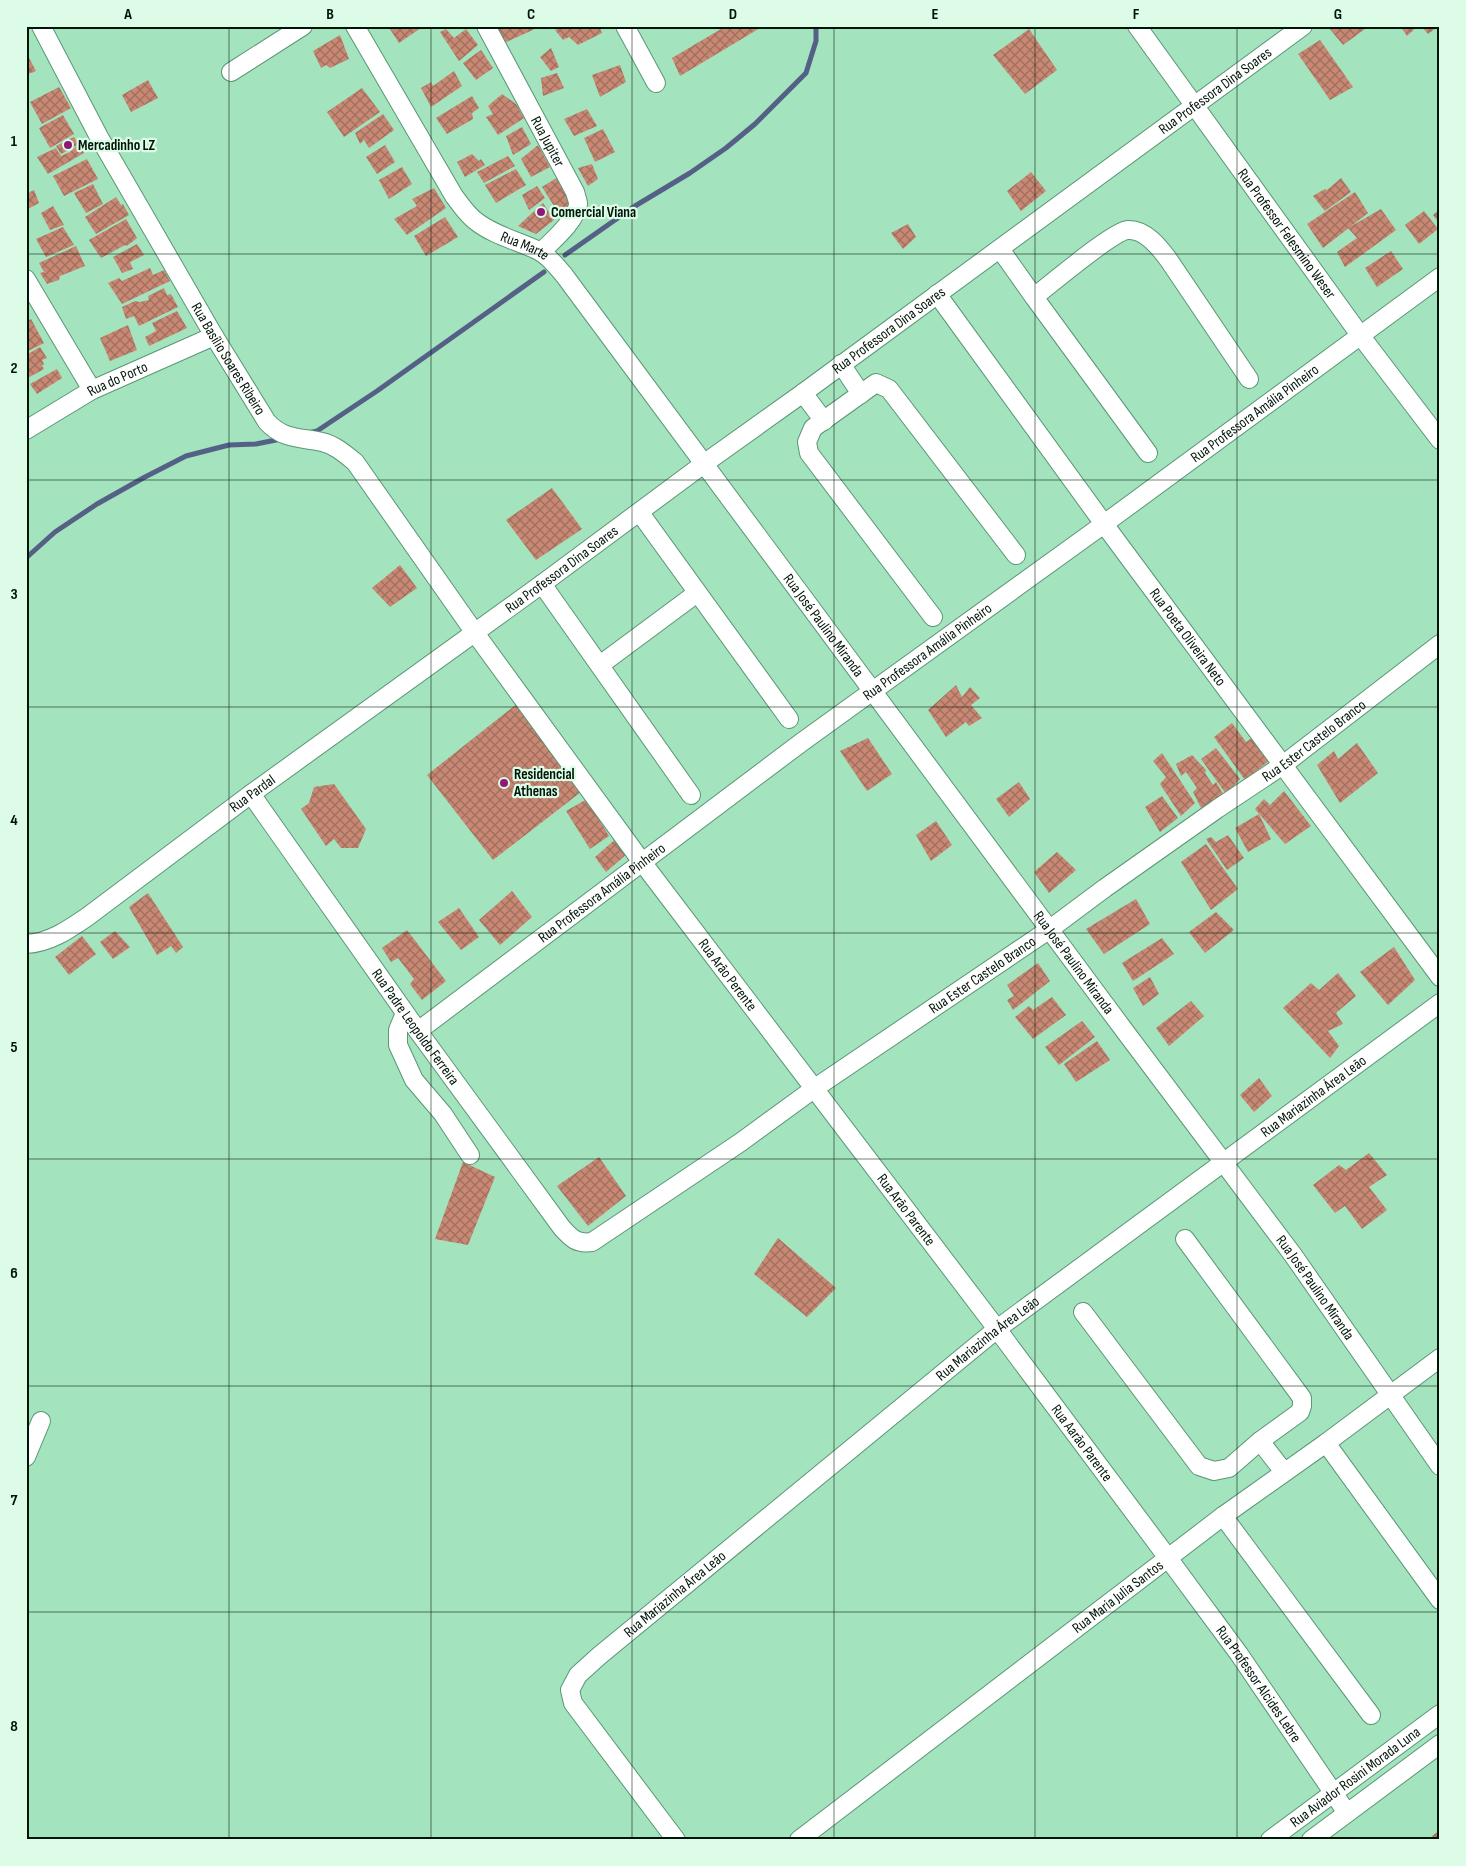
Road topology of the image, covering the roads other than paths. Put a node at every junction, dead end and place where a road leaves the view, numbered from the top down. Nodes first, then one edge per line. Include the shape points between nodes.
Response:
1 (41, 26) edge
2 (303, 26) edge
3 (356, 26) edge
4 (486, 26) edge
5 (624, 26) edge
6 (1137, 26) edge
7 (1303, 26) edge
8 (231, 72) dead end
9 (656, 83) dead end
10 (1194, 107) junction
11 (1000, 249) junction
12 (541, 252) junction
13 (1440, 277) edge
14 (26, 279) edge
15 (937, 294) junction
16 (1034, 297) junction
17 (1360, 335) junction
18 (214, 336) junction
19 (841, 364) junction
20 (1249, 379) dead end
21 (92, 390) junction
22 (803, 393) junction
23 (861, 394) junction
24 (824, 421) junction
25 (26, 430) edge
26 (1440, 440) edge
27 (1148, 453) dead end
28 (705, 463) junction
29 (640, 512) junction
30 (1104, 524) junction
31 (1016, 555) dead end
32 (542, 584) junction
33 (697, 593) junction
34 (933, 617) dead end
35 (474, 633) junction
36 (1440, 644) edge
37 (600, 665) junction
38 (874, 692) junction
39 (789, 719) dead end
40 (1283, 765) junction
41 (251, 794) junction
42 (691, 795) dead end
43 (642, 862) junction
44 (1050, 930) junction
45 (26, 944) edge
46 (1440, 978) edge
47 (1440, 1003) edge
48 (405, 1014) junction
49 (418, 1031) junction
50 (815, 1088) junction
51 (470, 1154) dead end
52 (1224, 1161) junction
53 (1185, 1239) dead end
54 (592, 1242) joint
55 (1083, 1312) dead end
56 (997, 1329) junction
57 (1440, 1358) edge
58 (1390, 1395) junction
59 (41, 1421) dead end
60 (1326, 1442) junction
61 (1265, 1447) junction
62 (26, 1457) edge
63 (1440, 1466) edge
64 (1284, 1472) junction
65 (1228, 1522) junction
66 (1168, 1558) junction
67 (1440, 1600) edge
68 (1440, 1714) edge
69 (1370, 1715) dead end
70 (1440, 1744) edge
71 (1334, 1794) junction
72 (1347, 1813) junction
73 (676, 1840) edge
74 (799, 1840) edge
75 (1270, 1840) edge
76 (1311, 1840) edge

1 - 18 street, Rua Basílio Soares Ribeiro via 99,137
2 - 8 street
3 - 12 street, Rua Marte via 465,210 476,222
4 - 12 street, Rua Jupiter via 575,192 578,205 573,217
5 - 9 street
6 - 10 street, Rua Professor Felesmino Weser
7 - 10 street, Rua Professora Dina Soares
10 - 11 street, Rua Professora Dina Soares
10 - 17 street, Rua Professor Felesmino Weser
11 - 15 street, Rua Professora Dina Soares
11 - 16 street
12 - 28 street, Rua Marte via 564,275
13 - 17 street, Rua Professora Amália Pinheiro
14 - 21 street
15 - 19 street, Rua Professora Dina Soares
15 - 30 street, Rua Poeta Oliveira Neto
16 - 20 street via 1110,238 1128,230 1139,231 1168,259
16 - 27 street
17 - 26 street, Rua Professor Felesmino Weser
17 - 30 street, Rua Professora Amália Pinheiro
18 - 21 street, Rua do Porto
18 - 35 street, Rua Basílio Soares Ribeiro via 275,431 323,442 340,449 355,462
19 - 22 street, Rua Professora Dina Soares
19 - 23 street
21 - 25 street, Rua do Porto
22 - 24 street
22 - 28 street, Rua Professora Dina Soares
23 - 24 street
23 - 31 street via 876,383 889,389
24 - 34 street via 813,428 808,442 809,453
28 - 29 street, Rua Professora Dina Soares
28 - 38 street, Rua José Paulino Miranda
29 - 32 street, Rua Professora Dina Soares
29 - 33 street
30 - 38 street, Rua Professora Amália Pinheiro
30 - 40 street, Rua Poeta Oliveira Neto
32 - 35 street, Rua Professora Dina Soares
32 - 37 street
33 - 37 street
33 - 39 street
35 - 41 street, Rua Pardal
35 - 43 street
36 - 40 street, Rua Ester Castelo Branco
37 - 42 street
38 - 43 street, Rua Professora Amália Pinheiro
38 - 44 street, Rua José Paulino Miranda
40 - 44 street, Rua Ester Castelo Branco via 1161,848
40 - 46 street, Rua Poeta Oliveira Neto
41 - 45 street, Rua Pardal via 70,929 48,940
41 - 48 street, Rua Padre Leopoldo Ferreira
43 - 49 street, Rua Professora Amália Pinheiro
43 - 50 street, Rua Arão Perente
44 - 50 street, Rua Ester Castelo Branco
44 - 52 street, Rua José Paulino Miranda
47 - 52 street, Rua Mariazinha Área Leão
48 - 49 street, Rua Padre Leopoldo Ferreira
48 - 51 street via 398,1030 398,1045 414,1080 443,1114
49 - 54 street, Rua Padre Leopoldo Ferreira via 562,1228 573,1240
50 - 54 street, Rua Ester Castelo Branco
50 - 56 street, Rua Arão Parente
52 - 56 street, Rua Mariazinha Área Leão
52 - 58 street, Rua José Paulino Miranda
53 - 61 street via 1302,1398 1300,1412
55 - 61 street via 1199,1466 1214,1471 1229,1468
56 - 66 street, Rua Aarão Parente
56 - 73 street, Rua Mariazinha Área Leão via 599,1656 573,1682 570,1690 573,1703
57 - 58 street, Rua Maria Julia Santos
58 - 60 street, Rua Maria Julia Santos
58 - 63 street, Rua José Paulino Miranda
59 - 62 street
60 - 64 street, Rua Maria Julia Santos
60 - 67 street
61 - 64 street
64 - 65 street, Rua Maria Julia Santos
65 - 66 street, Rua Maria Julia Santos
65 - 69 street
66 - 71 street, Rua Professor Alcides Lebre via 1239,1654
66 - 74 street, Rua Maria Julia Santos
68 - 71 street, Rua Aviador Rosini Morada Luna
70 - 72 street, Rua Aviador Rosini Morada Luna
71 - 72 street, Rua Professor Alcides Lebre
71 - 75 street, Rua Aviador Rosini Morada Luna
72 - 76 street, Rua Aviador Rosini Morada Luna

